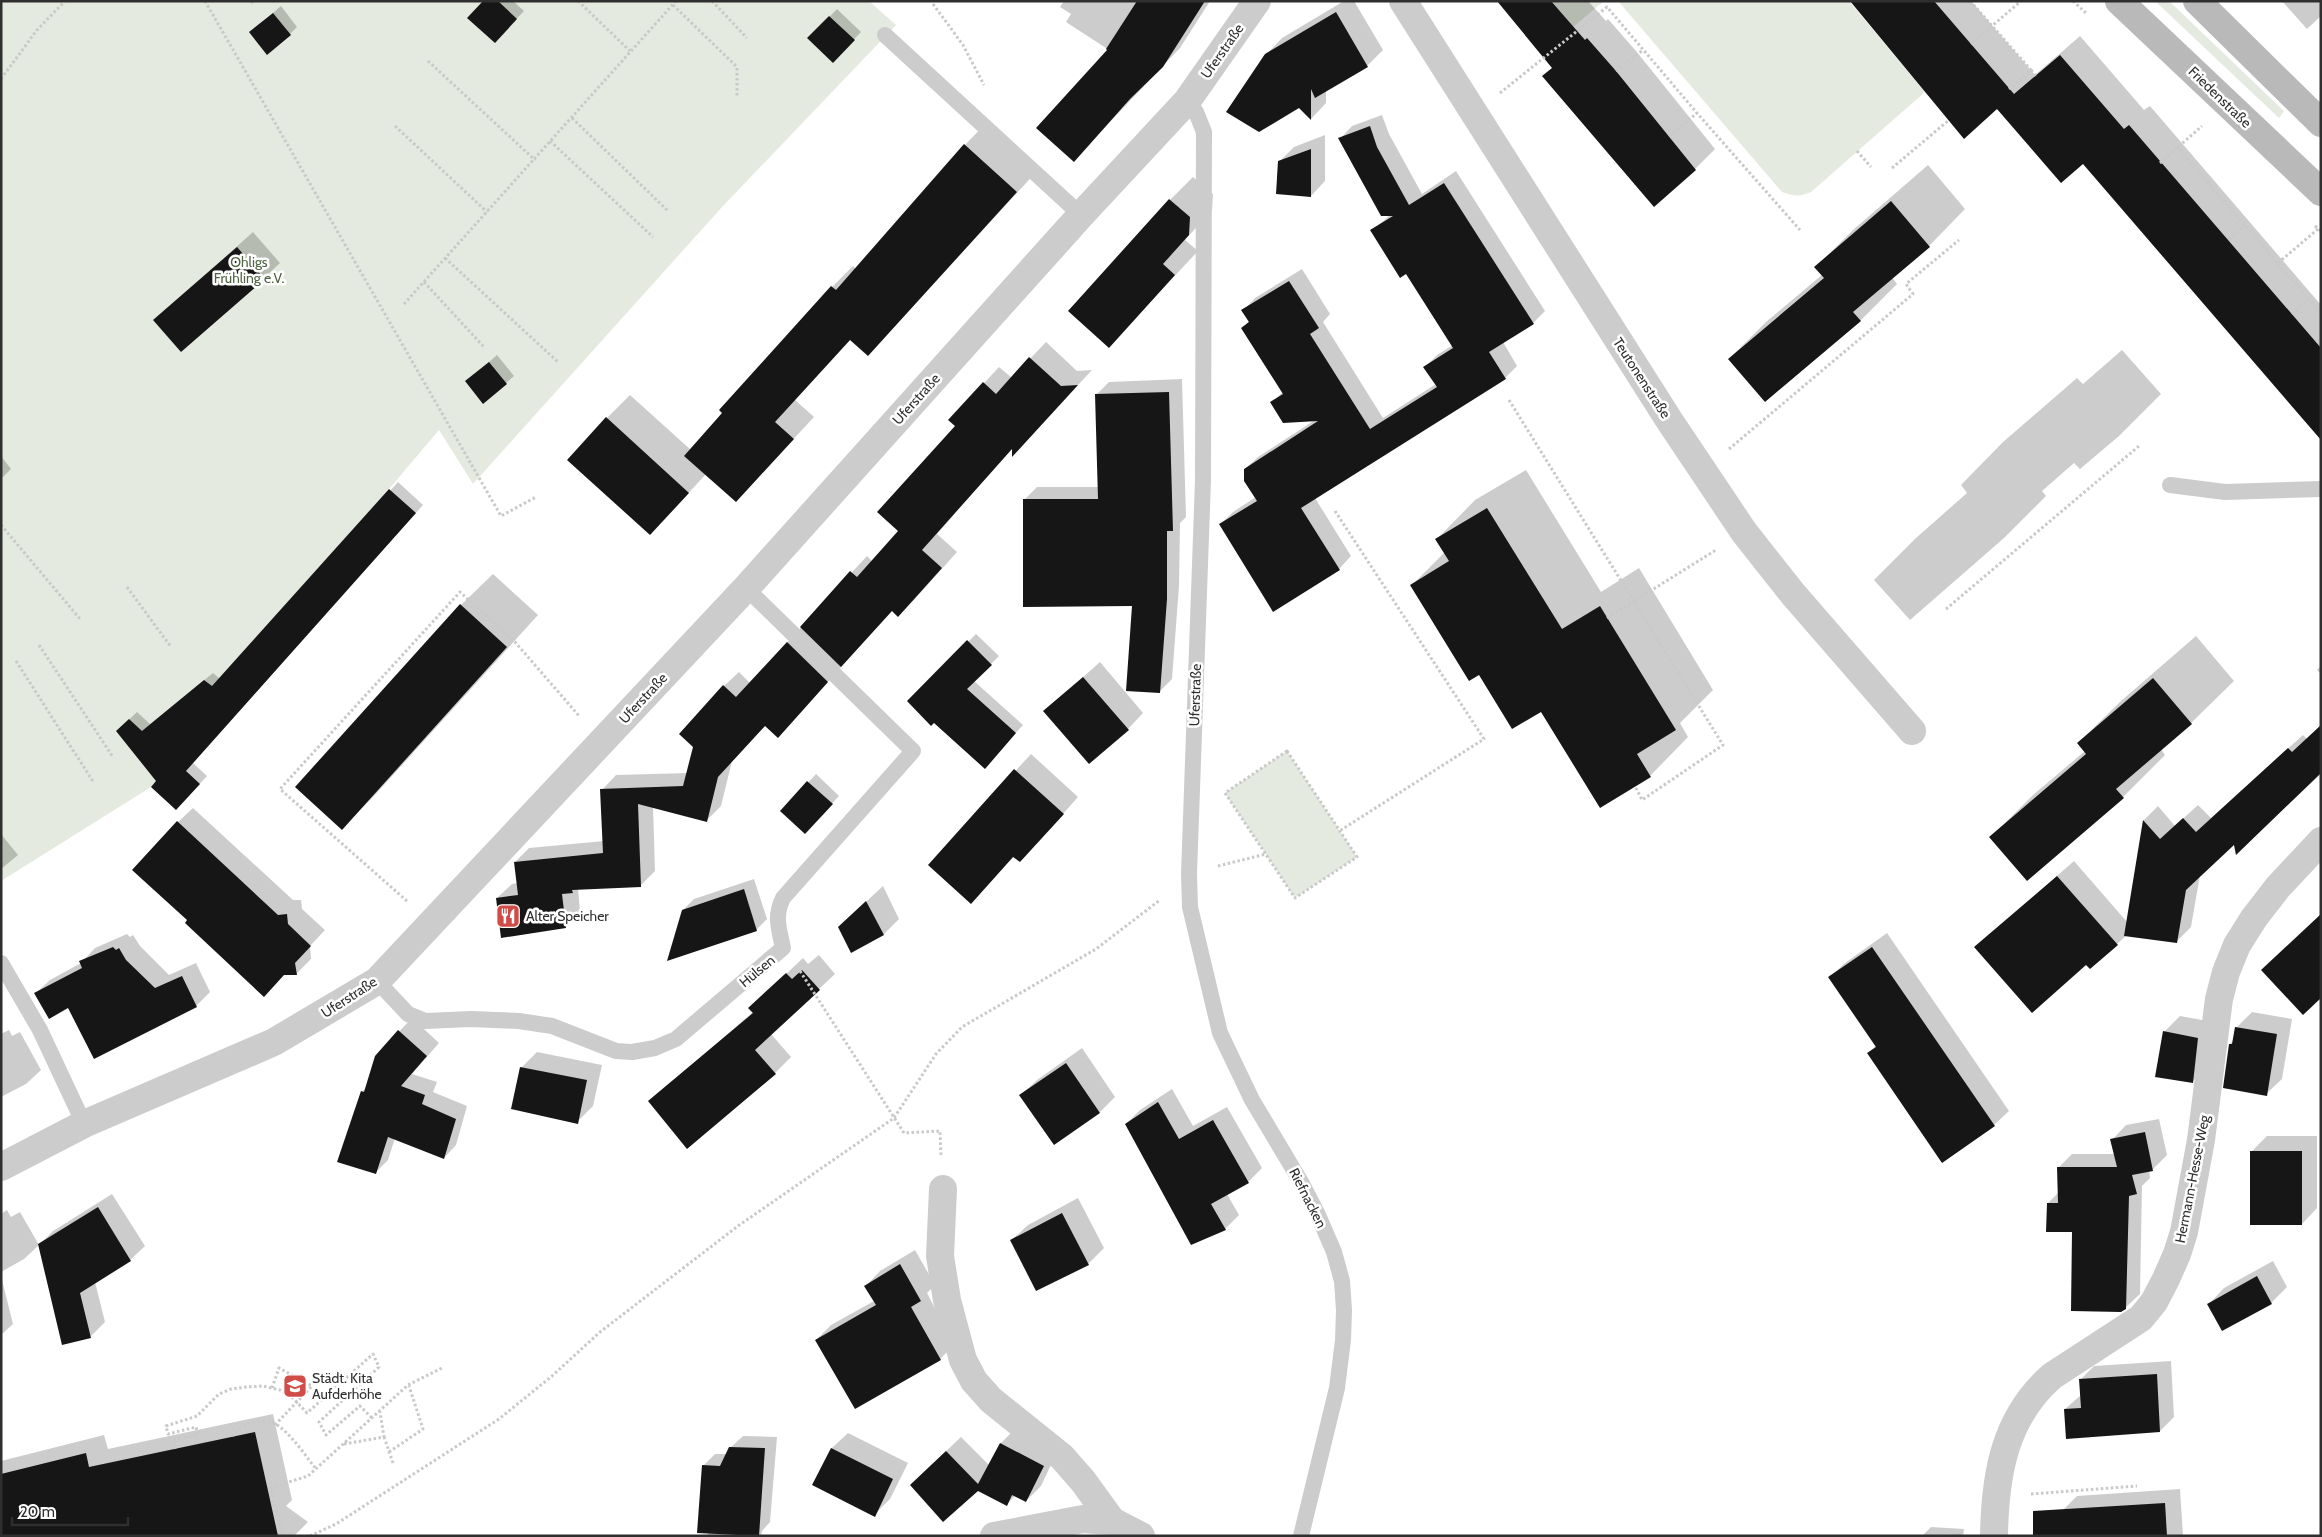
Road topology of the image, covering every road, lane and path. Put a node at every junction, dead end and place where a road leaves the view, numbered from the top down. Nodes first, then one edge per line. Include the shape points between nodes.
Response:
1 (65, 1) edge
2 (206, 1) edge
3 (578, 1) edge
4 (712, 1) edge
5 (1257, 1) edge
6 (1403, 1) edge
7 (1970, 1) edge
8 (2021, 1) edge
9 (2119, 1) edge
10 (2196, 1) edge
11 (675, 3) edge
12 (933, 4) dead end
13 (1992, 26) junction
14 (885, 35) dead end
15 (747, 38) dead end
16 (1971, 44) dead end
17 (1643, 50) junction
18 (630, 51) junction
19 (428, 61) dead end
20 (2031, 70) junction
21 (1616, 71) dead end
22 (2036, 76) dead end
23 (1, 79) edge
24 (984, 86) dead end
25 (2009, 88) dead end
26 (738, 96) dead end
27 (1187, 101) junction
28 (1475, 113) junction
29 (1696, 114) junction
30 (572, 118) junction
31 (1949, 120) dead end
32 (2204, 124) dead end
33 (2321, 124) edge
34 (395, 126) dead end
35 (1670, 136) dead end
36 (550, 141) junction
37 (2178, 147) junction
38 (1858, 151) dead end
39 (535, 160) junction
40 (2160, 163) dead end
41 (1870, 167) dead end
42 (1892, 168) dead end
43 (2321, 192) edge
44 (667, 210) dead end
45 (487, 212) junction
46 (1081, 215) junction
47 (2245, 225) junction
48 (2318, 229) dead end
49 (1800, 230) dead end
50 (653, 237) dead end
51 (1959, 240) dead end
52 (2229, 240) dead end
53 (445, 258) junction
54 (2278, 263) junction
55 (424, 282) junction
56 (2309, 299) junction
57 (404, 304) dead end
58 (2321, 313) edge
59 (2292, 314) dead end
60 (484, 347) dead end
61 (558, 362) dead end
62 (1509, 400) dead end
63 (2139, 446) dead end
64 (1703, 470) junction
65 (2170, 485) dead end
66 (2321, 490) edge
67 (536, 497) dead end
68 (1335, 511) dead end
69 (1, 525) edge
70 (1744, 532) junction
71 (127, 587) dead end
72 (746, 588) junction
73 (1634, 600) junction
74 (1946, 609) dead end
75 (1607, 618) dead end
76 (80, 619) dead end
77 (39, 645) dead end
78 (171, 647) dead end
79 (16, 662) dead end
80 (1912, 731) dead end
81 (602, 741) junction
82 (113, 757) dead end
83 (94, 783) dead end
84 (1635, 786) dead end
85 (1341, 830) junction
86 (2321, 841) edge
87 (1266, 854) junction
88 (1189, 874) junction
89 (432, 923) junction
90 (783, 948) junction
91 (1, 963) edge
92 (377, 981) junction
93 (894, 1118) junction
94 (84, 1124) junction
95 (1, 1167) edge
96 (943, 1189) joint
97 (444, 1367) dead end
98 (408, 1385) junction
99 (272, 1388) junction
100 (296, 1402) junction
101 (380, 1412) junction
102 (372, 1418) junction
103 (275, 1425) junction
104 (232, 1436) dead end
105 (384, 1437) junction
106 (344, 1444) junction
107 (175, 1449) dead end
108 (389, 1452) junction
109 (392, 1463) dead end
110 (316, 1469) junction
111 (2137, 1486) dead end
112 (1995, 1497) junction
113 (1112, 1521) junction
114 (283, 1536) edge
115 (310, 1536) edge
116 (994, 1536) edge
117 (1141, 1536) edge
118 (1301, 1536) edge
119 (1994, 1536) edge

1 - 23 path via 37,30
2 - 67 path via 501,516
3 - 18 path
4 - 15 path
5 - 27 street, Uferstraße
6 - 28 street, Teutonenstraße
7 - 13 path
8 - 13 path
9 - 43 main road, Friedenstraße
10 - 33 main road
11 - 18 path
11 - 26 path via 737,67
12 - 24 path via 963,45
13 - 16 path
13 - 20 path
14 - 46 lane
17 - 21 path
17 - 28 path via 1606,7
17 - 29 path
18 - 30 path
19 - 39 path
20 - 22 path
20 - 25 path
27 - 46 street, Uferstraße
27 - 88 lane, Uferstraße via 1196,112 1204,132 1203,480
28 - 64 street, Teutonenstraße
29 - 35 path
29 - 49 path
30 - 36 path
30 - 44 path
31 - 42 path
32 - 37 path
34 - 45 path
36 - 39 path
36 - 50 path
37 - 40 path
37 - 47 path
38 - 41 path
39 - 45 path
45 - 53 path
46 - 72 street, Uferstraße
47 - 52 path
47 - 54 path
48 - 54 path
51 - 64 path via 1906,284 1912,294
53 - 55 path
53 - 61 path
54 - 56 path
55 - 57 path
55 - 60 path
56 - 58 path
56 - 59 path
62 - 73 path
63 - 74 path
64 - 70 street, Teutonenstraße
65 - 66 lane via 2225,492
68 - 85 path via 1484,739
69 - 76 path
70 - 73 path
70 - 80 street, Teutonenstraße via 1793,594
71 - 78 path
72 - 81 street, Uferstraße
72 - 90 lane, Hülsen via 913,751 783,898 777,910 777,921
73 - 75 path
73 - 84 path via 1724,746 1642,800
77 - 82 path
79 - 83 path
81 - 89 street, Uferstraße
81 - 89 path via 515,642 460,592 280,789
85 - 87 path via 1357,857 1295,898
85 - 87 path via 1287,751 1225,793
86 - 112 street, Hermann-Hesse-Weg via 2254,918 2237,945 2226,972 2219,999 2201,1140 2184,1232 2166,1279 2142,1318 2052,1376 2039,1388 2023,1410 2006,1447
87 - 88 path
88 - 93 path via 1096,949 962,1027 936,1054
88 - 118 lane, Riefnacken via 1190,907 1220,1033 1252,1100 1318,1215 1342,1281 1343,1340 1337,1388
89 - 92 street, Uferstraße
90 - 92 lane, Hülsen via 676,1039 655,1048 632,1052 616,1051 552,1026 520,1021 425,1021 408,1014
90 - 93 path
91 - 94 lane via 40,1030
92 - 94 street, Uferstraße via 274,1042
93 - 96 path via 904,1133 940,1131
93 - 115 path via 708,1250 600,1332 500,1419 336,1524
94 - 95 street, Uferstraße
96 - 113 street via 940,1256 947,1300 963,1360 974,1381 991,1400 1062,1457
97 - 98 path
98 - 101 path
98 - 108 path via 423,1429
99 - 100 path via 286,1393
99 - 100 path via 280,1368 312,1386
99 - 107 path via 231,1389 211,1400 197,1416 166,1426 168,1434 196,1427 198,1435 173,1440
100 - 102 path via 307,1413 373,1354 379,1367 318,1422 326,1435 360,1406
100 - 103 path
101 - 102 path
101 - 105 path
102 - 106 path
103 - 104 path via 255,1422 244,1425
103 - 110 path
105 - 106 path
105 - 108 path
106 - 110 path
108 - 109 path
110 - 114 path via 308,1476 270,1488
111 - 112 path
112 - 119 street, Hermann-Hesse-Weg
113 - 116 street via 1084,1519
113 - 117 street

